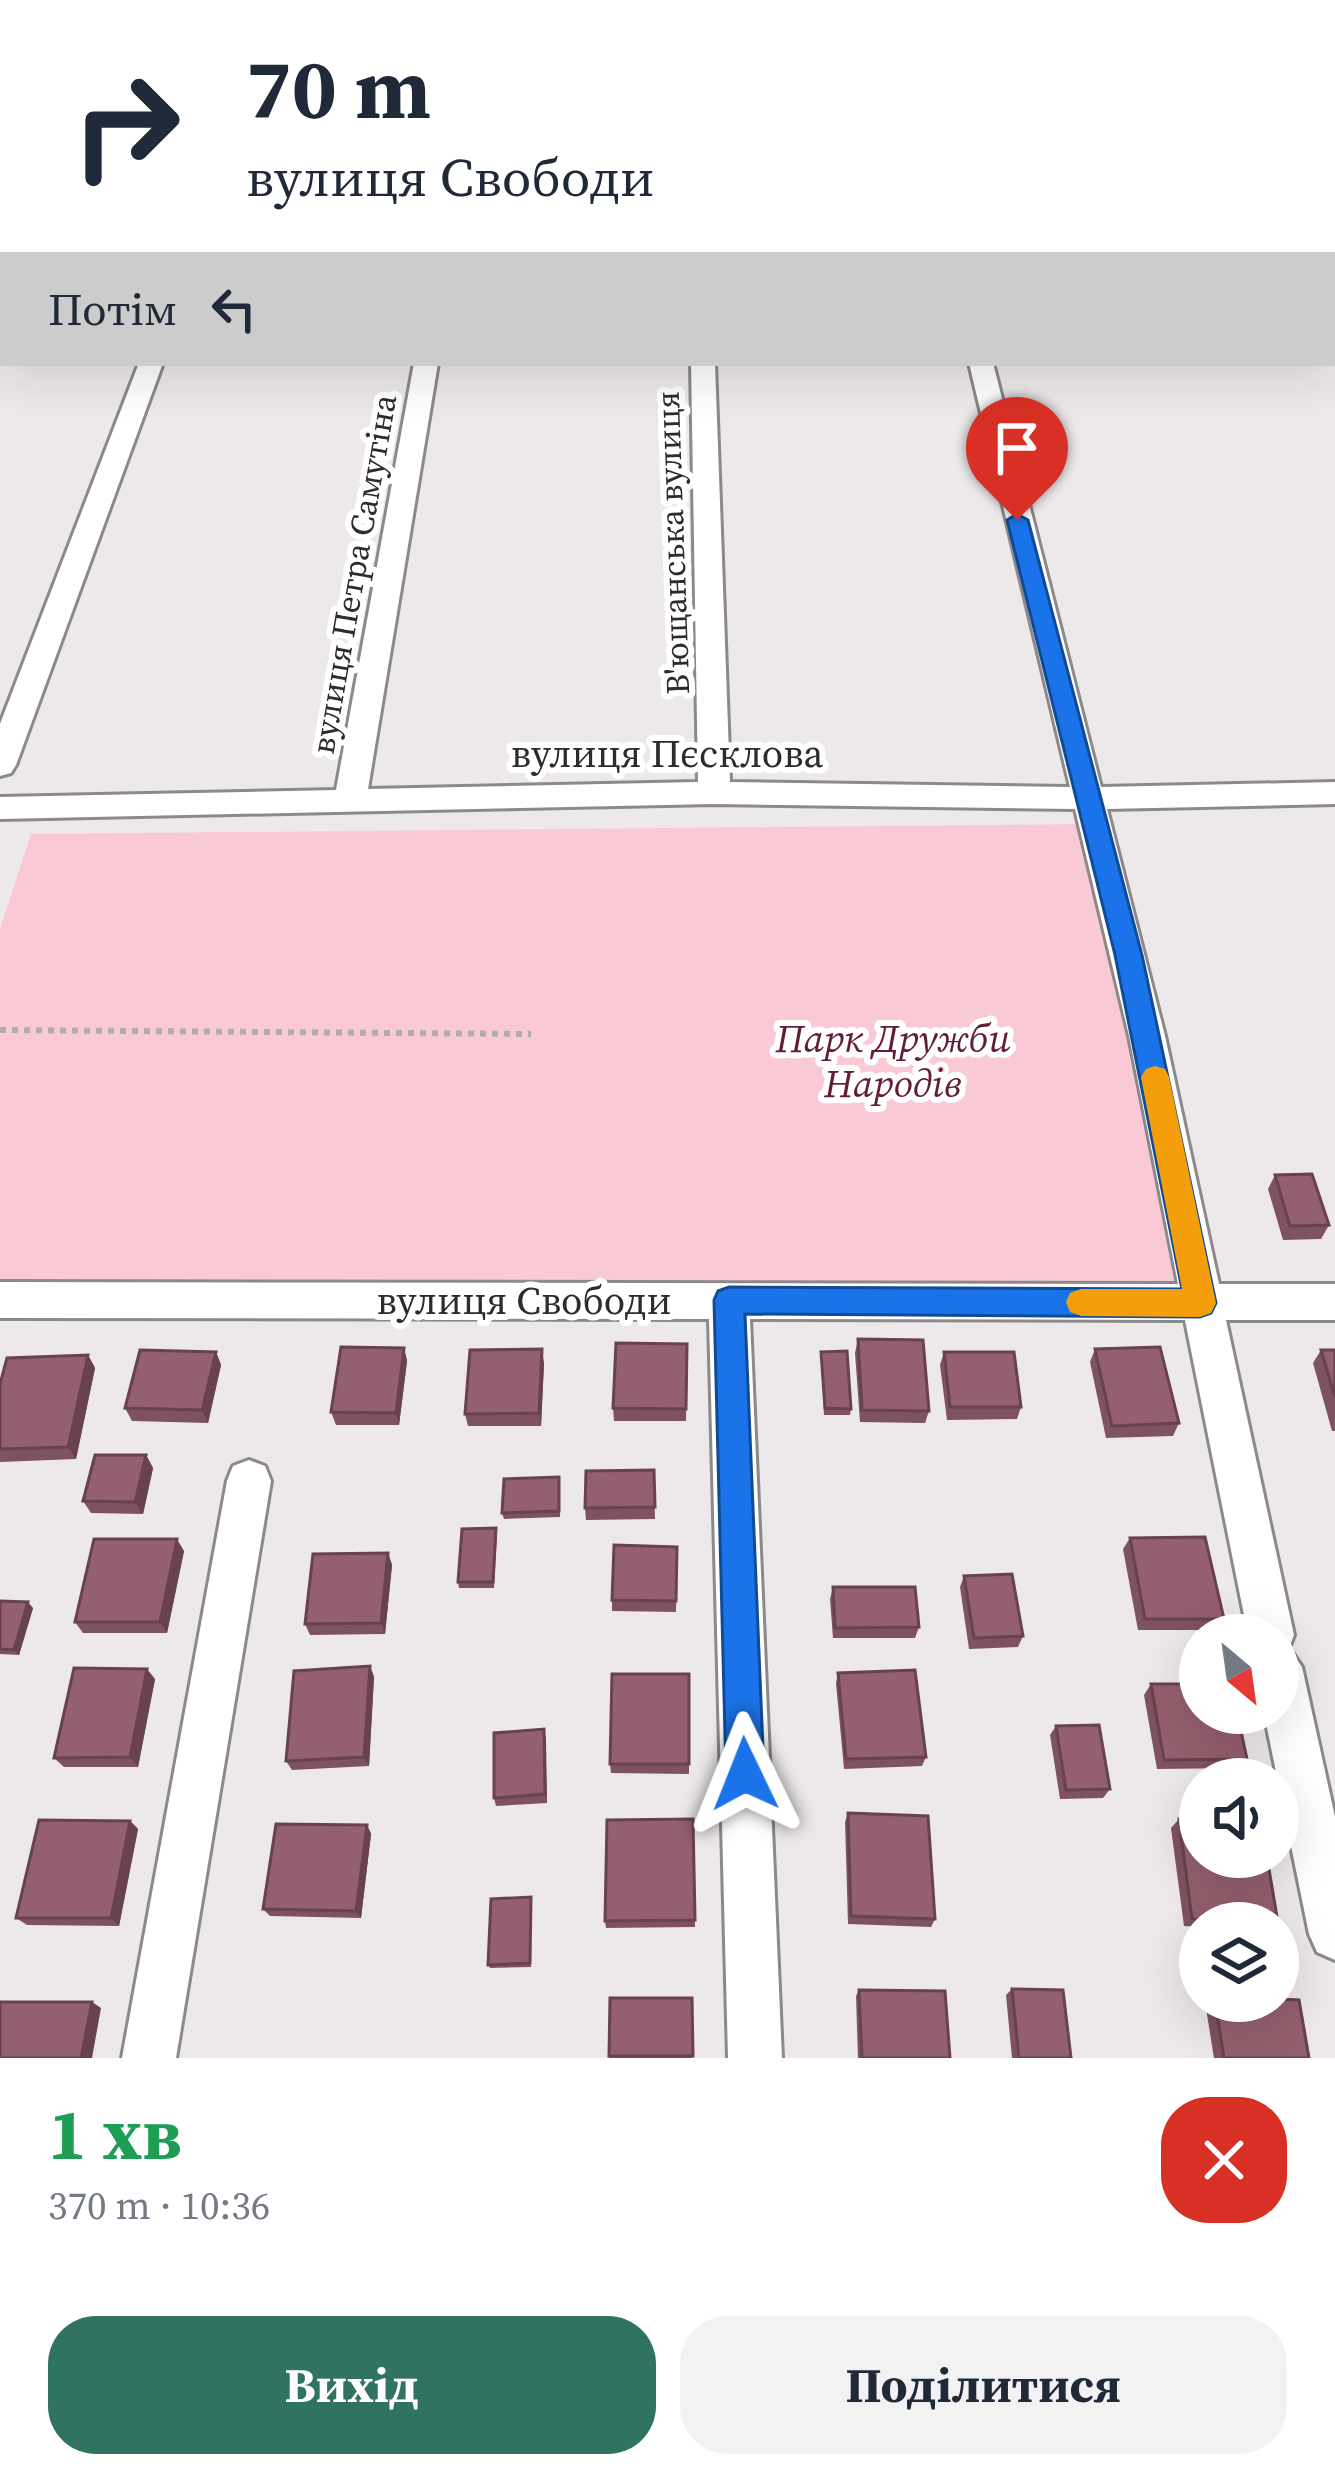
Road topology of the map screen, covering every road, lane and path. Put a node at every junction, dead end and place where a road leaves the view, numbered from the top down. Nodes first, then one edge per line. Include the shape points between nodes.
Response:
1 (150, 366) edge
2 (426, 366) edge
3 (703, 366) edge
4 (982, 366) edge
5 (0, 765) edge
6 (714, 793) junction
7 (1335, 794) edge
8 (1086, 797) junction
9 (350, 798) junction
10 (0, 808) edge
11 (0, 1030) edge
12 (531, 1034) dead end
13 (0, 1300) edge
14 (729, 1300) junction
15 (1335, 1302) edge
16 (1200, 1303) junction
17 (250, 1480) dead end
18 (1267, 1614) edge
19 (1292, 1734) edge
20 (1335, 1934) edge
21 (148, 2058) edge
22 (755, 2058) edge

1 - 5 street
2 - 9 street, вулиця Петра Самутіна
3 - 6 street, В'ющанська вулиця
4 - 8 street
6 - 8 street, вулиця Пєсклова
6 - 9 street, вулиця Пєсклова
7 - 8 street, вулиця Пєсклова
8 - 16 street via 1147,1036
9 - 10 street, вулиця Пєсклова
11 - 12 path
13 - 14 street, вулиця Свободи
14 - 16 street, вулиця Свободи
14 - 22 street
15 - 16 street, вулиця Свободи
16 - 18 street
17 - 21 street
19 - 20 street

